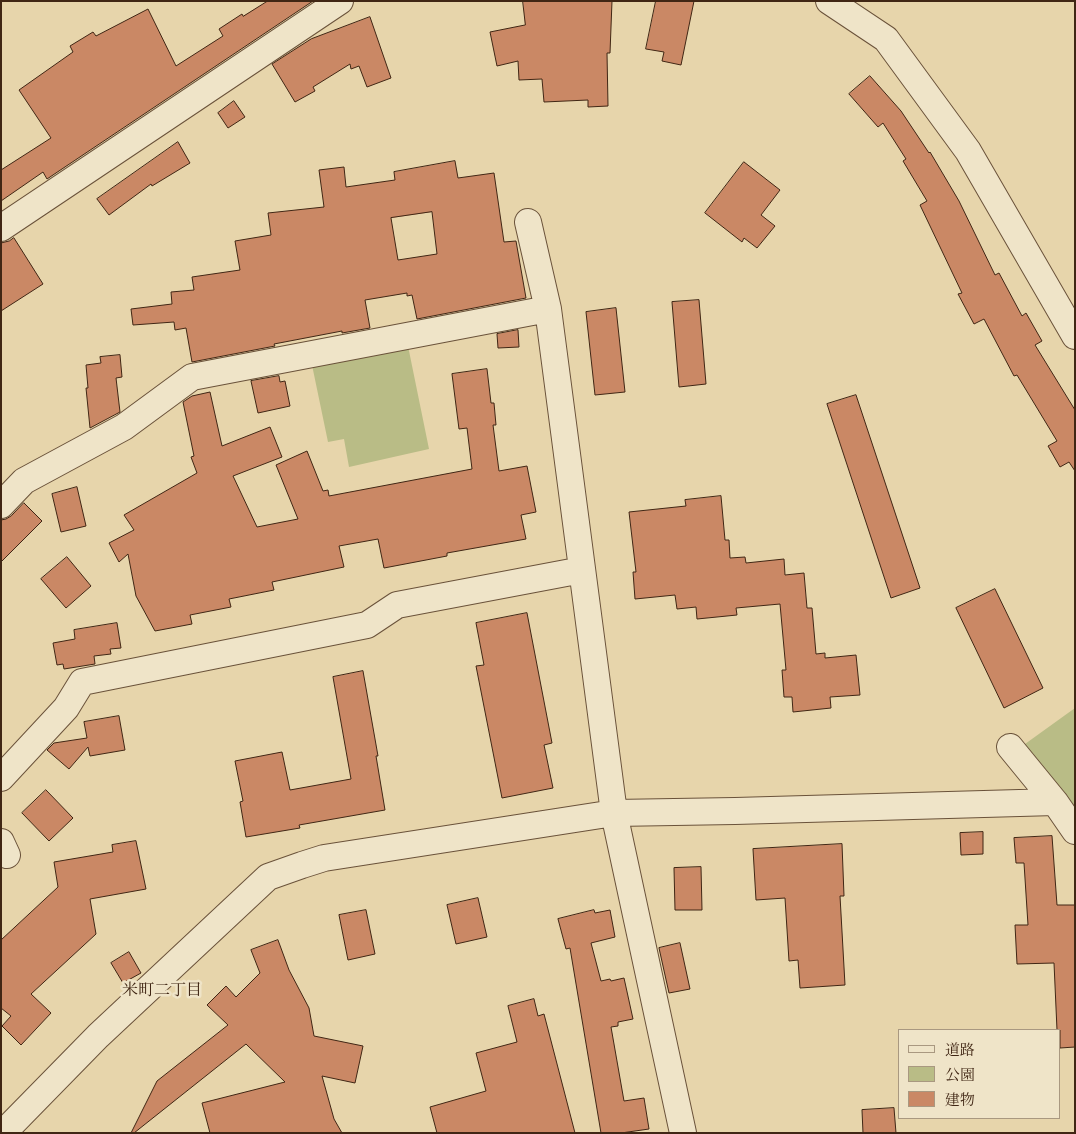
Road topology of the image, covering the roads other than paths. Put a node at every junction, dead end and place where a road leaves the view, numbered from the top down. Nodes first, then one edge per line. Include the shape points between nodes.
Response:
1 (340, 1) edge
2 (829, 1) edge
3 (528, 222) dead end
4 (1, 228) edge
5 (548, 309) junction
6 (1075, 336) edge
7 (1, 505) edge
8 (582, 570) junction
9 (1010, 747) dead end
10 (1, 778) edge
11 (1055, 802) junction
12 (614, 813) junction
13 (1075, 831) edge
14 (3, 1133) edge
15 (683, 1133) edge

1 - 4 street
2 - 6 street via 886,39 951,127
3 - 5 street
5 - 7 street via 192,378 124,427 24,481
5 - 8 street
8 - 10 street via 397,605 367,625 82,682 66,708
8 - 12 street
9 - 11 street
11 - 12 street
11 - 13 street
12 - 14 street via 324,858 268,877 98,1036
12 - 15 street

